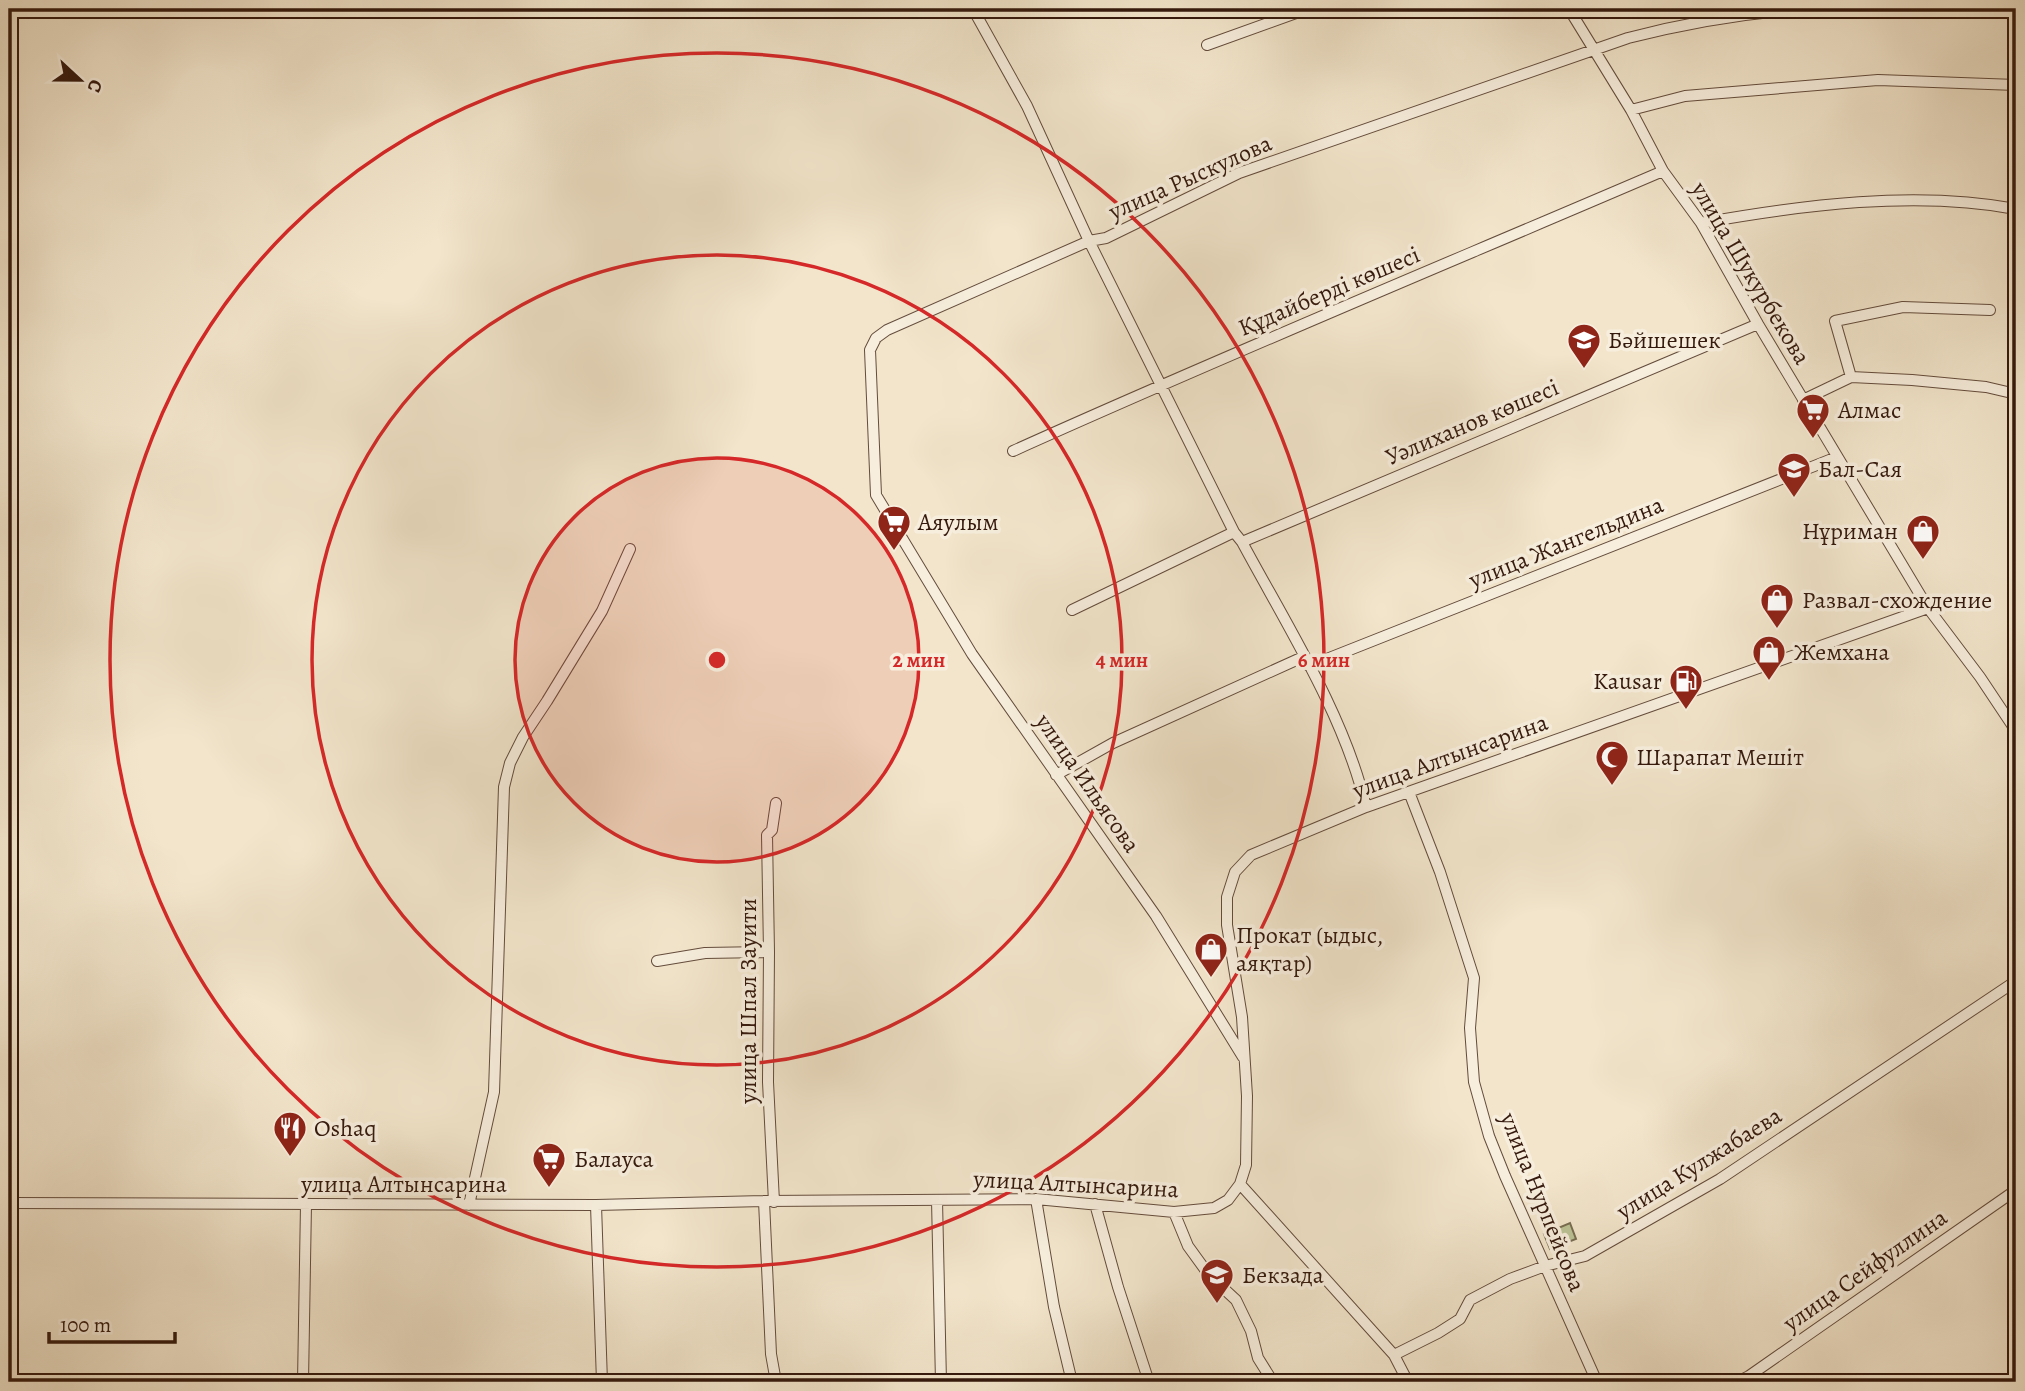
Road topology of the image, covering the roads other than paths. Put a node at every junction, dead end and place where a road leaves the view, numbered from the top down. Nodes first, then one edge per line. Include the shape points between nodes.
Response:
1 (973, 9) edge
2 (1307, 9) edge
3 (1569, 9) edge
4 (1803, 9) edge
5 (1207, 45) dead end
6 (1594, 50) junction
7 (2016, 85) edge
8 (1631, 110) junction
9 (1663, 171) junction
10 (2016, 209) edge
11 (1701, 223) junction
12 (1089, 241) junction
13 (1990, 310) dead end
14 (1758, 324) junction
15 (1852, 377) junction
16 (1160, 384) junction
17 (2016, 394) edge
18 (1803, 400) junction
19 (1013, 451) dead end
20 (1837, 457) junction
21 (896, 531) joint
22 (1234, 532) junction
23 (1242, 542) junction
24 (629, 549) dead end
25 (1928, 608) junction
26 (1072, 610) dead end
27 (1303, 657) junction
28 (1309, 666) junction
29 (2016, 731) edge
30 (1056, 775) junction
31 (1409, 792) junction
32 (776, 803) dead end
33 (1366, 807) junction
34 (769, 952) junction
35 (657, 961) dead end
36 (2016, 981) edge
37 (1244, 1059) junction
38 (1240, 1184) junction
39 (2016, 1190) edge
40 (1036, 1199) junction
41 (937, 1200) junction
42 (769, 1202) junction
43 (9, 1203) edge
44 (306, 1204) junction
45 (1095, 1204) junction
46 (469, 1205) junction
47 (596, 1205) junction
48 (1174, 1212) junction
49 (1545, 1265) junction
50 (1394, 1355) junction
51 (303, 1382) edge
52 (602, 1382) edge
53 (776, 1382) edge
54 (941, 1382) edge
55 (1072, 1382) edge
56 (1149, 1382) edge
57 (1273, 1382) edge
58 (1409, 1382) edge
59 (1597, 1382) edge
60 (1737, 1382) edge

1 - 12 street via 1027,106
2 - 5 street
3 - 6 street, улица Шукурбекова
4 - 6 street, улица Рыскулова via 1669,28
6 - 8 street, улица Шукурбекова
6 - 12 street, улица Рыскулова via 1239,173 1106,238
7 - 8 street via 1878,80 1685,96
8 - 9 street, улица Шукурбекова
9 - 11 street, улица Шукурбекова
9 - 16 street, Құдайберді көшесі
10 - 11 street via 1980,202 1909,199
11 - 14 street, улица Шукурбекова
12 - 16 street
12 - 21 street, улица Рыскулова via 876,338 870,350 876,495
13 - 15 street via 1903,307 1835,321
14 - 18 street, улица Шукурбекова
14 - 23 street, Уәлиханов көшесі
15 - 17 street via 1986,387
15 - 18 street
16 - 19 street, Құдайберді көшесі
16 - 22 street
18 - 20 street, улица Шукурбекова
20 - 25 street, улица Шукурбекова
20 - 28 street, улица Жангельдина
21 - 30 street, улица Ильясова via 972,654
22 - 23 street
22 - 26 street
23 - 27 street
24 - 46 street via 602,611 523,737 504,787 494,1092
25 - 29 street, улица Шукурбекова
25 - 31 street, улица Алтынсарина
27 - 28 street
27 - 30 street via 1113,743
28 - 33 street via 1359,775
30 - 37 street, улица Ильясова via 1154,914
31 - 33 street, улица Алтынсарина
31 - 49 street, улица Нурпейсова via 1475,978 1470,1028 1475,1082 1489,1136
32 - 34 street, улица Шпал Зауити via 767,835
33 - 37 street, улица Алтынсарина via 1251,855 1235,872 1227,897 1227,925
34 - 35 street via 705,953
34 - 42 street, улица Шпал Зауити
36 - 49 street, улица Кулжабаева via 1720,1179 1585,1256
37 - 38 street, улица Алтынсарина via 1246,1165
38 - 48 street, улица Алтынсарина via 1214,1208
38 - 50 street
39 - 60 street, улица Сейфуллина
40 - 41 street, улица Алтынсарина
40 - 45 street, улица Алтынсарина
40 - 55 street
41 - 42 street, улица Алтынсарина
41 - 54 street
42 - 47 street, улица Алтынсарина
42 - 53 street, улица Шпал Зауити via 771,1354
43 - 44 street, улица Алтынсарина
44 - 46 street, улица Алтынсарина
44 - 51 street
45 - 48 street, улица Алтынсарина
45 - 56 street
46 - 47 street, улица Алтынсарина
47 - 52 street
48 - 57 street via 1188,1247 1236,1300 1258,1358
49 - 50 street, улица Кулжабаева via 1470,1300 1460,1319
49 - 59 street, улица Нурпейсова
50 - 58 street

